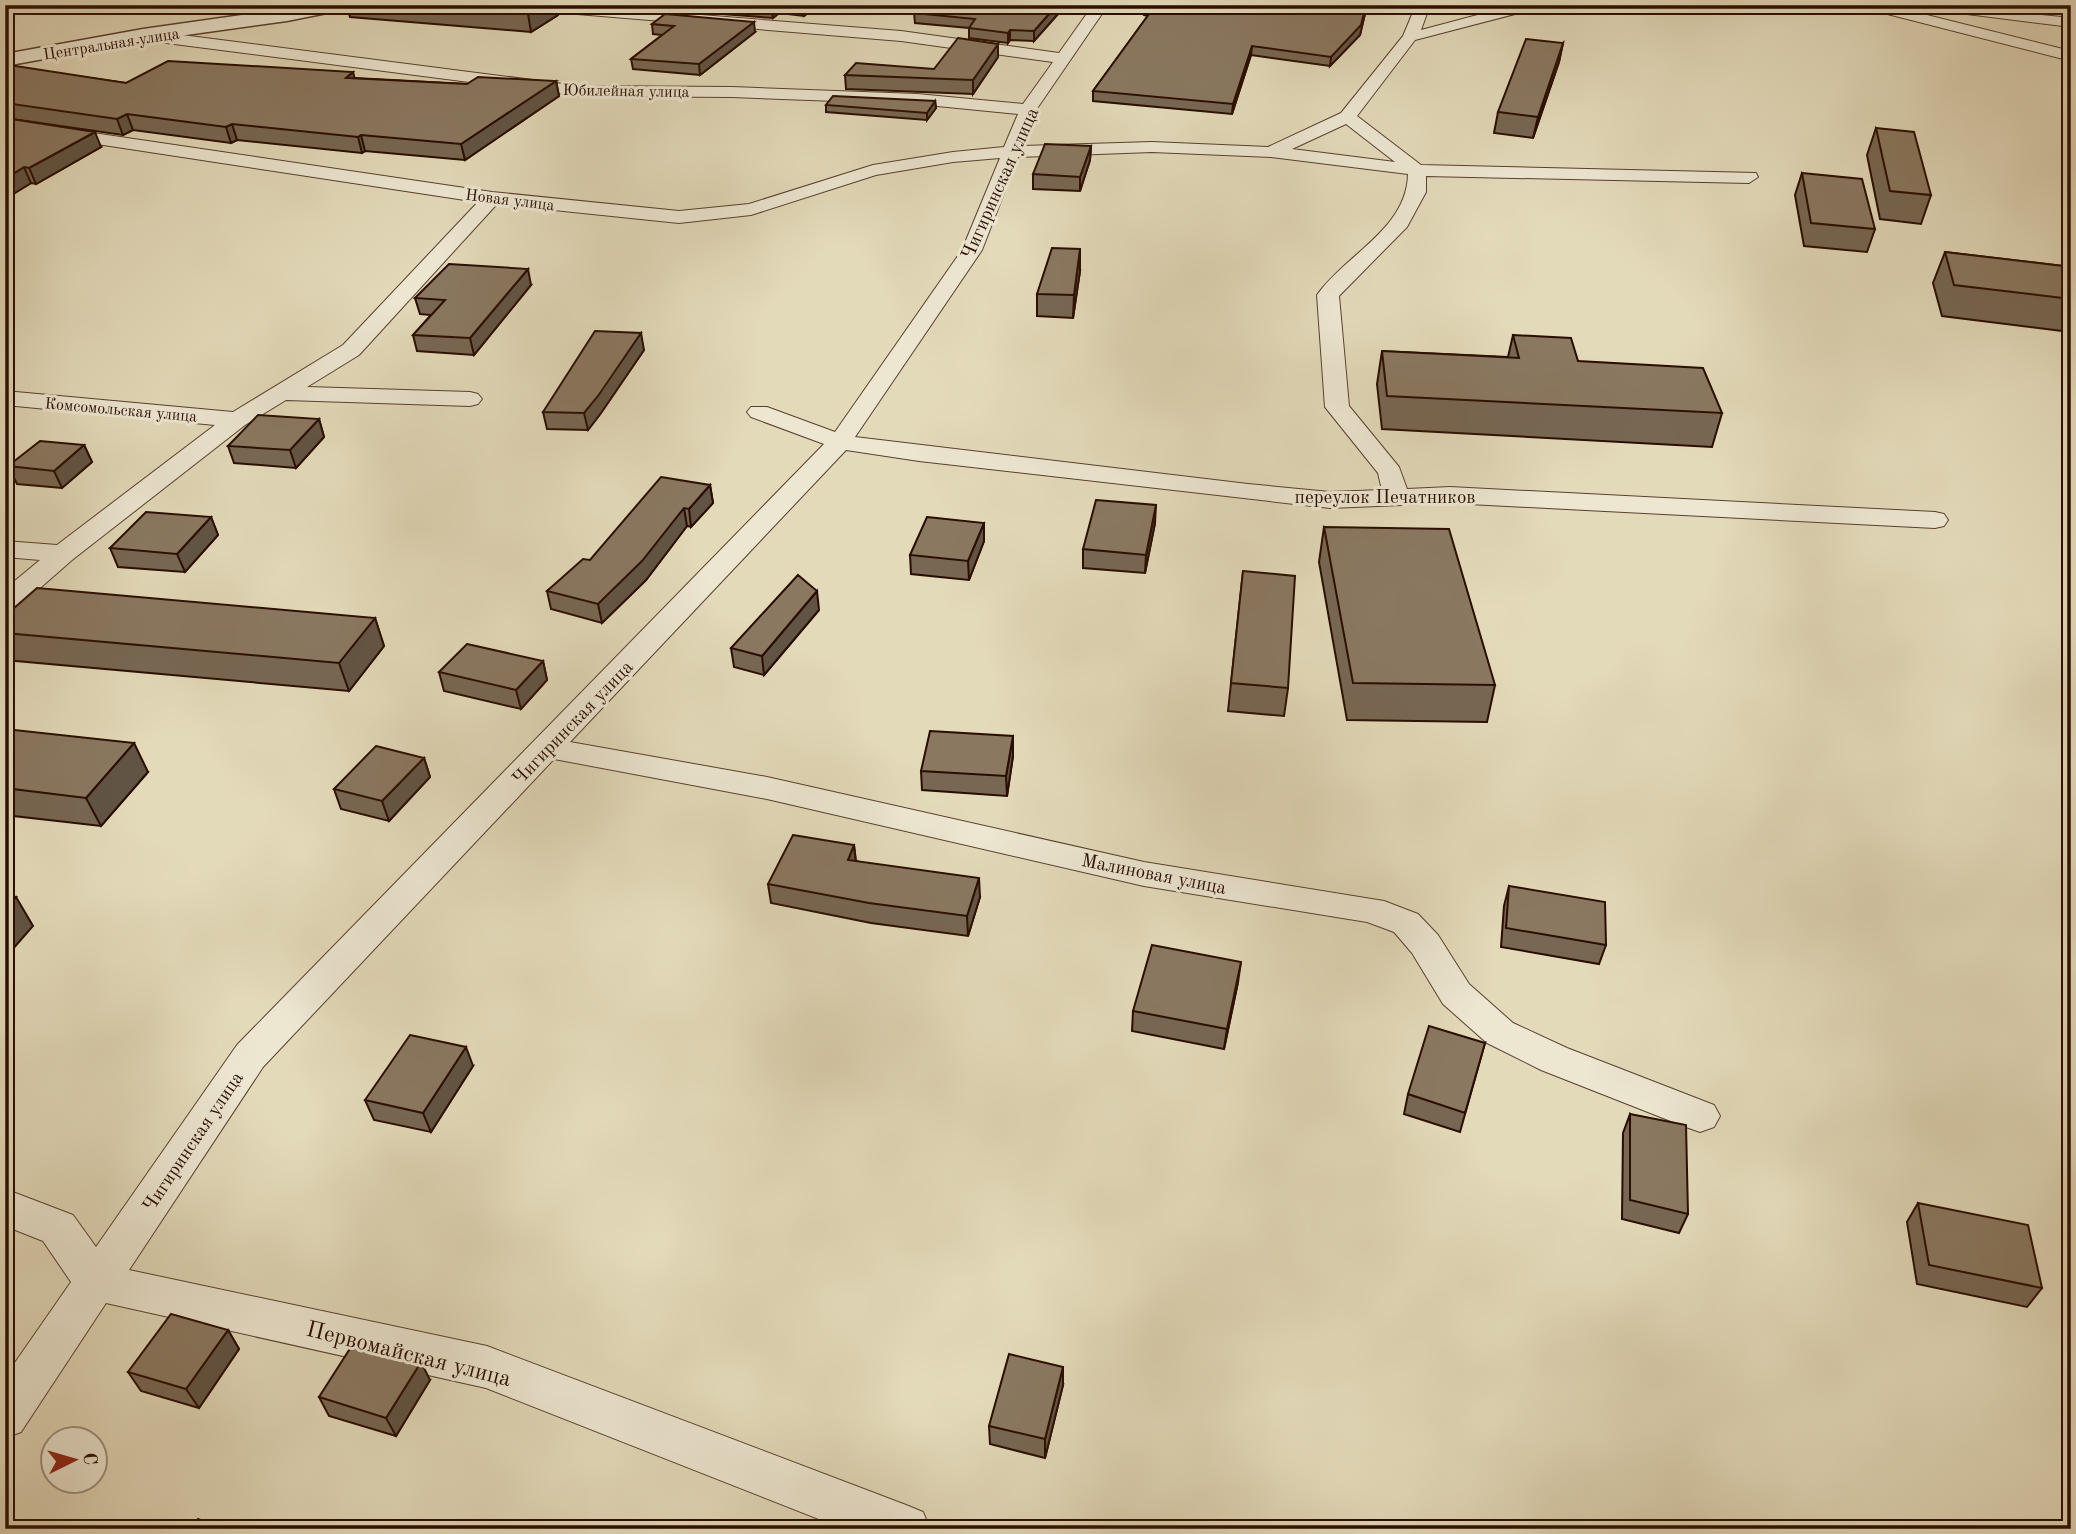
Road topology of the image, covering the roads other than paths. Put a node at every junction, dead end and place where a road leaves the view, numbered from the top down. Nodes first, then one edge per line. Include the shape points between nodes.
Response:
1 (341, 5) edge
2 (517, 5) edge
3 (1101, 5) edge
4 (1423, 5) edge
5 (1533, 5) edge
6 (1869, 5) edge
7 (1931, 5) edge
8 (2071, 23) edge
9 (143, 35) junction
10 (1410, 37) junction
11 (2071, 56) edge
12 (1065, 59) junction
13 (5, 60) edge
14 (1028, 110) junction
15 (1346, 117) junction
16 (5, 125) edge
17 (1011, 152) junction
18 (1271, 152) junction
19 (1417, 170) junction
20 (1749, 177) dead end
21 (492, 198) junction
22 (283, 393) junction
23 (5, 398) edge
24 (470, 399) dead end
25 (758, 412) dead end
26 (237, 420) junction
27 (840, 442) junction
28 (1397, 497) junction
29 (1935, 520) dead end
30 (5, 549) edge
31 (63, 554) junction
32 (5, 604) edge
33 (548, 748) junction
34 (1700, 1116) dead end
35 (5, 1207) edge
36 (96, 1282) junction
37 (5, 1416) edge
38 (906, 1529) edge

1 - 9 street, Центральная улица
2 - 12 street via 901,36
3 - 12 street, Чигиринская улица
4 - 10 street
5 - 10 street
6 - 11 street
7 - 8 street
9 - 13 street, Центральная улица
9 - 14 street, Юбилейная улица via 579,91 917,99
10 - 15 street
12 - 14 street, Чигиринская улица
14 - 17 street, Чигиринская улица
15 - 18 street
15 - 19 street
16 - 21 street, Новая улица
17 - 18 street, Новая улица via 1152,147
17 - 21 street, Новая улица via 953,156 873,170 772,204 691,217
17 - 27 street, Чигиринская улица via 972,250
18 - 19 street, Новая улица
19 - 20 street, Новая улица
19 - 28 street via 1418,192 1400,223 1328,295 1337,407 1390,472
21 - 22 street via 351,350
22 - 24 street
22 - 26 street
23 - 26 street, Комсомольская улица
25 - 27 street, переулок Печатников
26 - 31 street
27 - 28 street, переулок Печатников via 1248,492 1330,500
27 - 33 street, Чигиринская улица
28 - 29 street, переулок Печатников via 1450,495
30 - 31 street
31 - 32 street
33 - 34 street, Малиновая улица via 767,788 1144,874 1372,910 1406,923 1456,994 1500,1033
33 - 36 street, Чигиринская улица via 250,1056
35 - 36 street via 58,1228
36 - 37 street, Чигиринская улица
36 - 38 street, Первомайская улица via 487,1367

